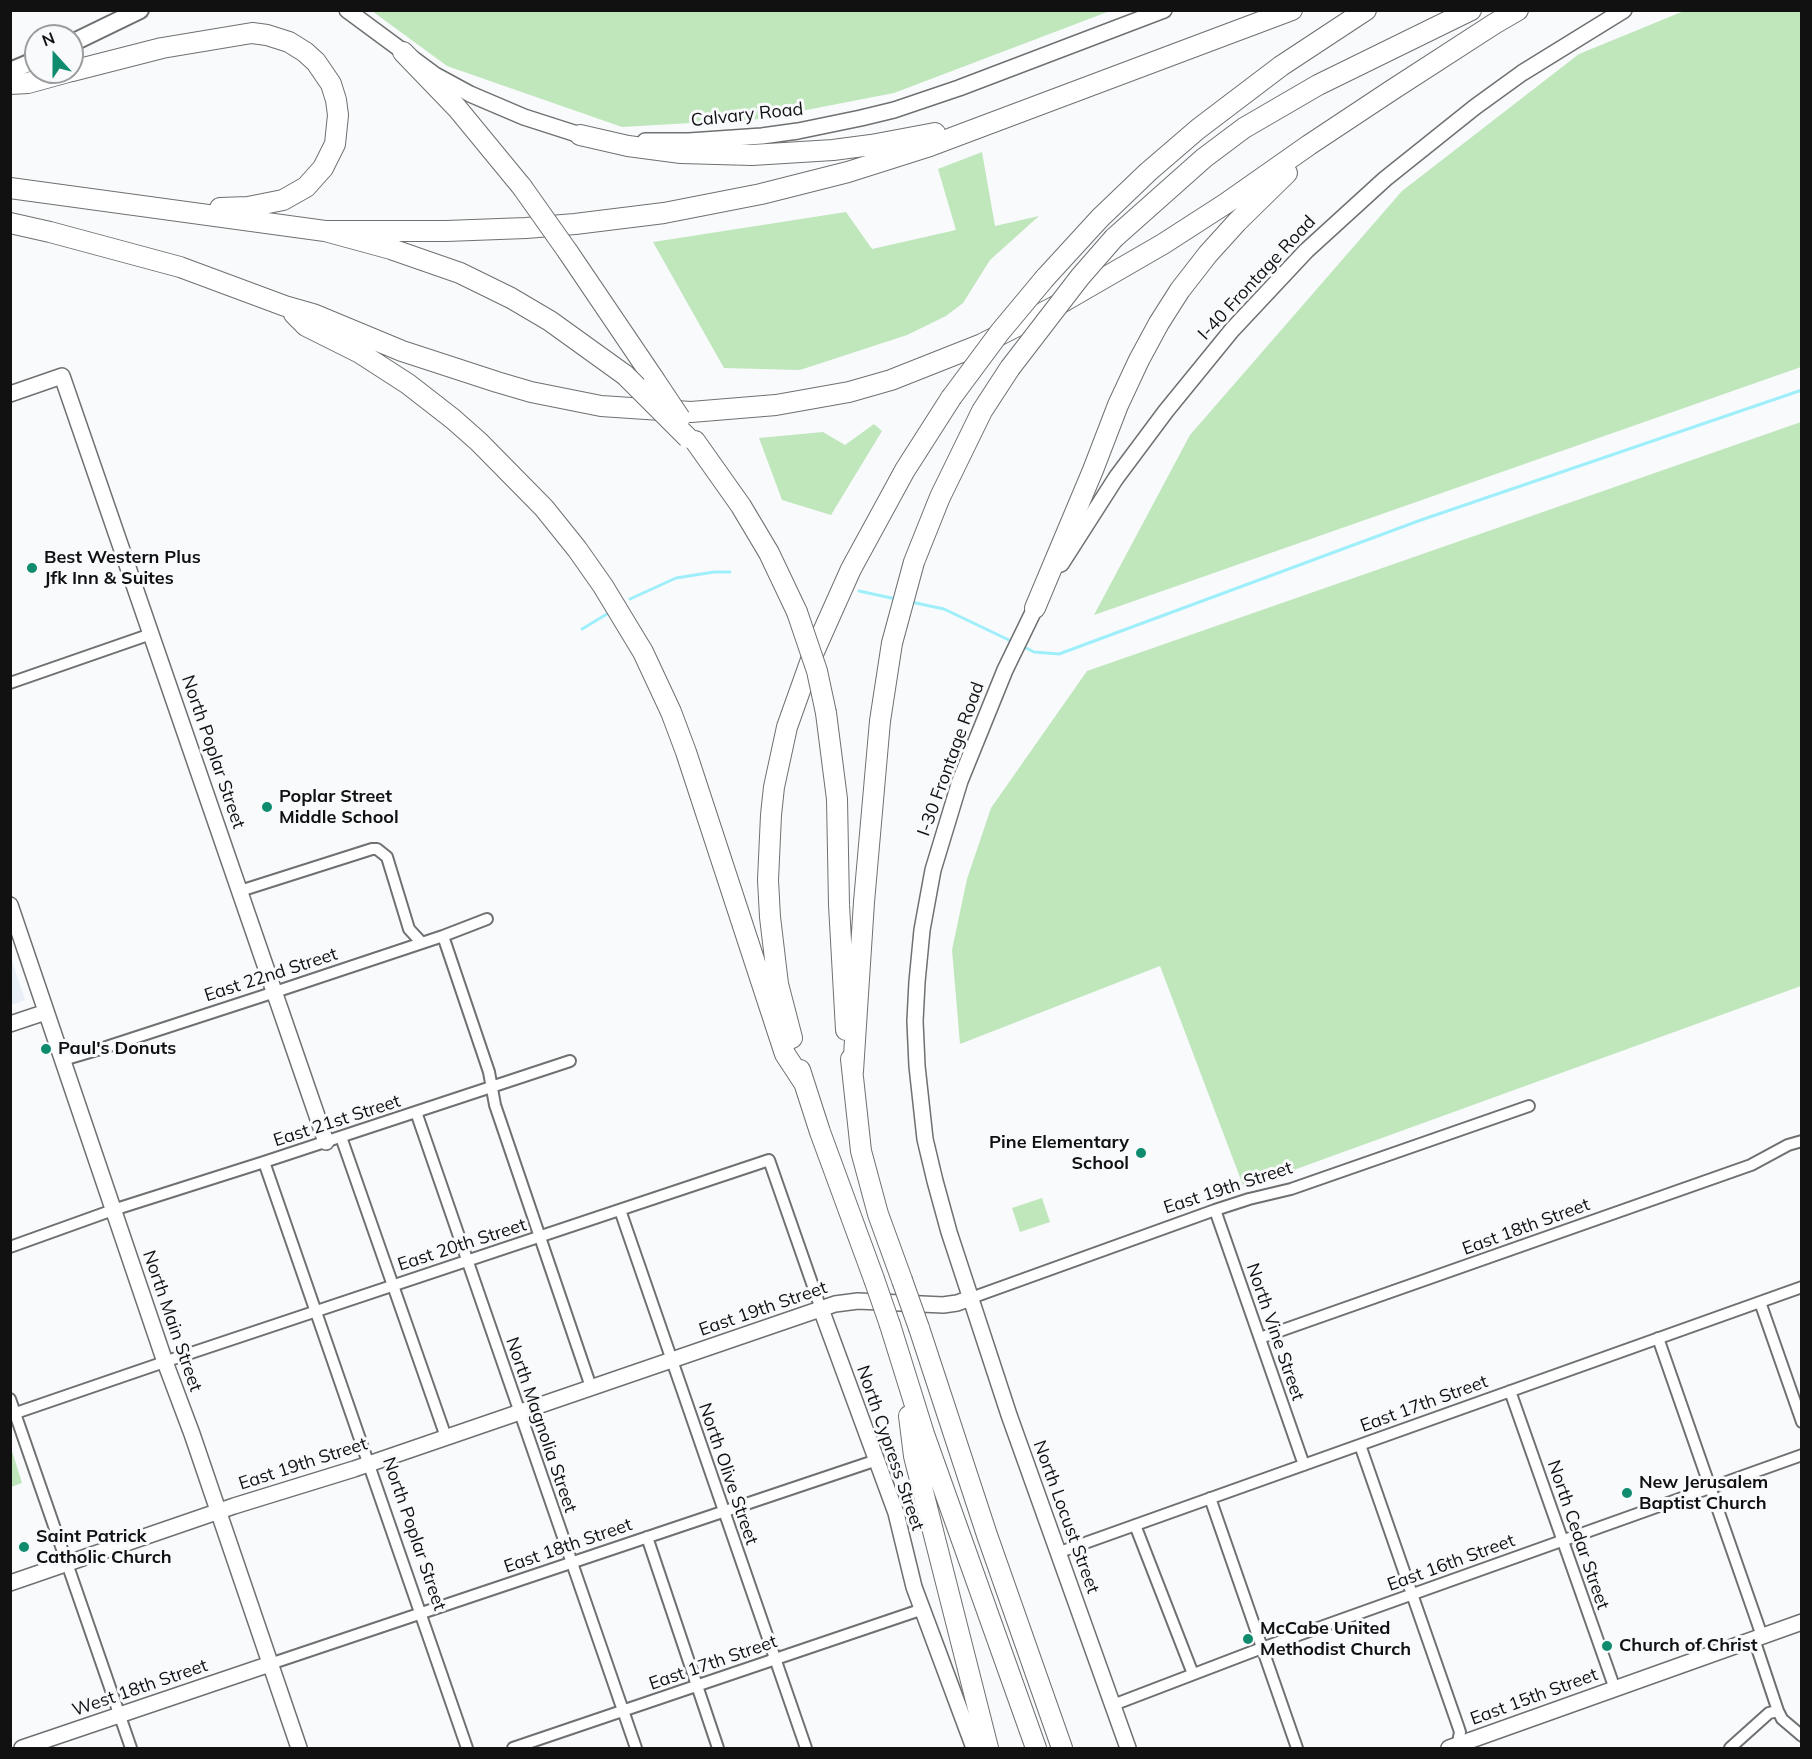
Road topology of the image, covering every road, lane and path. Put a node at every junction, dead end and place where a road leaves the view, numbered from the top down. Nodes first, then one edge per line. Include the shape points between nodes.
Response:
1 (140, 10) edge
2 (347, 10) edge
3 (1164, 10) edge
4 (1292, 10) edge
5 (1366, 10) edge
6 (1472, 10) edge
7 (1518, 10) edge
8 (1624, 10) edge
9 (84, 37) edge
10 (404, 52) junction
11 (24, 65) edge
12 (84, 68) edge
13 (10, 71) edge
14 (1014, 114) junction
15 (580, 135) junction
16 (1309, 144) junction
17 (10, 188) edge
18 (174, 209) junction
19 (10, 224) edge
20 (325, 231) junction
21 (285, 306) junction
22 (10, 394) edge
23 (696, 445) junction
24 (1035, 608) junction
25 (152, 634) junction
26 (1011, 658) joint
27 (10, 683) edge
28 (240, 891) junction
29 (10, 905) edge
30 (488, 919) dead end
31 (443, 936) junction
32 (421, 942) junction
33 (274, 992) junction
34 (46, 1012) junction
35 (10, 1024) edge
36 (63, 1060) junction
37 (570, 1061) dead end
38 (853, 1071) junction
39 (804, 1083) junction
40 (492, 1087) junction
41 (1529, 1106) dead end
42 (416, 1112) junction
43 (342, 1137) junction
44 (1802, 1141) edge
45 (326, 1142) junction
46 (769, 1160) joint
47 (264, 1162) junction
48 (113, 1210) junction
49 (620, 1210) junction
50 (1215, 1210) junction
51 (540, 1237) junction
52 (10, 1247) edge
53 (467, 1261) junction
54 (393, 1286) junction
55 (1802, 1287) edge
56 (971, 1298) junction
57 (1760, 1302) junction
58 (821, 1309) junction
59 (316, 1311) junction
60 (1260, 1338) junction
61 (1658, 1338) junction
62 (671, 1360) junction
63 (165, 1362) junction
64 (903, 1364) junction
65 (591, 1387) junction
66 (1510, 1391) junction
67 (10, 1399) edge
68 (519, 1412) junction
69 (13, 1415) edge
70 (1802, 1422) edge
71 (446, 1437) junction
72 (1360, 1445) junction
73 (1802, 1455) edge
74 (877, 1460) junction
75 (369, 1463) junction
76 (1304, 1465) junction
77 (1710, 1488) junction
78 (1210, 1498) junction
79 (724, 1511) junction
80 (218, 1512) junction
81 (1135, 1525) junction
82 (647, 1537) junction
83 (1563, 1541) junction
84 (1057, 1553) junction
85 (67, 1563) junction
86 (571, 1563) junction
87 (10, 1582) edge
88 (1412, 1594) junction
89 (922, 1609) junction
90 (421, 1613) junction
91 (1802, 1622) edge
92 (1758, 1638) junction
93 (1262, 1648) junction
94 (775, 1659) junction
95 (270, 1664) junction
96 (1193, 1674) junction
97 (697, 1686) junction
98 (1615, 1689) junction
99 (1113, 1705) junction
100 (623, 1711) junction
101 (1778, 1711) junction
102 (119, 1715) junction
103 (1802, 1736) edge
104 (1454, 1748) edge
105 (22, 1749) edge
106 (131, 1749) edge
107 (299, 1749) edge
108 (468, 1749) edge
109 (513, 1749) edge
110 (636, 1749) edge
111 (718, 1749) edge
112 (806, 1749) edge
113 (974, 1749) edge
114 (988, 1749) edge
115 (1036, 1749) edge
116 (1062, 1749) edge
117 (1128, 1749) edge
118 (1297, 1749) edge
119 (1730, 1749) edge

1 - 9 main road
2 - 10 main road, Calvary Road
3 - 15 main road, Calvary Road via 959,88 861,118 762,136 700,140 647,141
4 - 14 highway
5 - 39 highway, bridge via 1281,66 1198,129 1108,211 1000,332 951,398 876,520 796,699 773,796 770,917 778,984
6 - 38 highway, bridge via 1318,84 1244,128 1204,158 1114,238 1010,368 982,411 914,562 892,643 880,721
7 - 16 highway
8 - 24 main road, I-40 Frontage Road via 1475,107 1384,179 1306,251 1201,366 1138,447
10 - 15 main road, Calvary Road via 470,94
10 - 23 highway, bridge via 457,108 522,187
11 - 13 main road
12 - 18 highway via 162,48 252,33 289,42 324,71 336,100 338,129 330,156 306,187 270,204
14 - 15 highway via 871,145 752,155 681,153
14 - 20 highway via 848,172 664,213 526,228
16 - 21 highway via 1163,244 1054,307 918,371 822,398 691,412 601,406 531,392 475,375
16 - 24 highway via 1289,171 1208,254 1159,324 1118,405
17 - 18 highway
18 - 20 highway
19 - 21 highway via 180,267
20 - 23 highway, bridge via 422,259 486,285 550,321 625,375
21 - 39 highway via 306,326 360,353 453,419 544,508 603,586 644,652 671,712 785,1054
22 - 25 main road, North Poplar Street via 62,376
23 - 38 highway, bridge via 741,506 769,553 797,612 817,671 837,799 844,1017
24 - 26 main road, I-40 Frontage Road
25 - 27 street
25 - 28 main road, North Poplar Street
26 - 56 main road, I-30 Frontage Road via 945,826 928,892 917,982 917,1066 925,1139
28 - 32 street via 377,849 387,856 409,929
28 - 33 main road, North Poplar Street
29 - 34 main road, North Main Street
30 - 31 street, East 22nd Street
31 - 32 street, East 22nd Street
31 - 40 street
32 - 33 street, East 22nd Street
33 - 36 street, East 22nd Street
33 - 45 main road, North Poplar Street
34 - 35 main road
34 - 36 main road, North Main Street
36 - 48 main road, North Main Street
37 - 40 street, East 21st Street
38 - 116 highway, bridge via 861,1151 878,1214
39 - 64 highway, bridge
40 - 42 street, East 21st Street
40 - 51 street
41 - 50 street, East 19th Street via 1291,1189
42 - 43 street, East 21st Street
42 - 53 street, North Magnolia Street
43 - 45 street, East 21st Street
43 - 54 street
44 - 60 street, East 18th Street via 1751,1165
45 - 47 street, East 21st Street
46 - 49 street, East 20th Street
46 - 58 street, North Cypress Street
47 - 48 street, East 21st Street
47 - 59 street, North Poplar Street
48 - 52 street, East 21st Street
48 - 63 main road, North Main Street
49 - 51 street, East 20th Street
49 - 62 street, North Olive Street
50 - 56 street, East 19th Street
50 - 60 street, North Vine Street
51 - 53 street, East 20th Street
51 - 65 street
53 - 54 street, East 20th Street
53 - 68 street, North Magnolia Street
54 - 59 street, East 20th Street
54 - 71 street
55 - 57 street, East 17th Street
56 - 58 main road, East 19th Street via 943,1305 858,1301
56 - 84 main road, North Locust Street
57 - 61 street, East 17th Street
57 - 70 street
58 - 62 main road, East 19th Street
58 - 74 main road, North Cypress Street
59 - 63 street, East 20th Street
59 - 75 street, North Poplar Street
60 - 76 street, North Vine Street
61 - 66 street, East 17th Street
61 - 77 street
62 - 65 main road, East 19th Street
62 - 79 street, North Olive Street
63 - 69 street, East 20th Street
63 - 80 main road, North Main Street
64 - 114 highway via 914,1456
64 - 115 highway via 924,1434
65 - 68 main road, East 19th Street
66 - 72 street, East 17th Street
66 - 83 street, North Cedar Street
67 - 69 street
68 - 71 main road, East 19th Street
68 - 86 street, North Magnolia Street
69 - 85 street
71 - 75 main road, East 19th Street
72 - 76 street, East 17th Street
72 - 88 street
73 - 77 street, East 16th Street
74 - 79 street, East 18th Street
74 - 89 main road, North Cypress Street
75 - 80 main road, East 19th Street
75 - 90 street, North Poplar Street
76 - 78 street, East 17th Street
77 - 83 street, East 16th Street
77 - 92 street
78 - 81 street, East 17th Street
78 - 93 street
79 - 82 street, East 18th Street
79 - 94 street, North Olive Street
80 - 85 main road, East 19th Street
80 - 95 main road, North Main Street
81 - 84 street, East 17th Street
81 - 96 street
82 - 86 street, East 18th Street
82 - 97 street
83 - 88 street, East 16th Street
83 - 98 street, North Cedar Street
84 - 99 main road, North Locust Street
85 - 87 main road, East 19th Street
85 - 102 street
86 - 90 street, East 18th Street
86 - 100 street, North Magnolia Street
88 - 93 street, East 16th Street
88 - 104 street via 1460,1732
89 - 94 street, East 17th Street
89 - 113 main road, North Cypress Street
90 - 95 street, East 18th Street
90 - 108 street, North Poplar Street
91 - 92 main road, East 15th Street
92 - 98 main road, East 15th Street
92 - 101 street
93 - 96 street, East 16th Street
93 - 118 street
94 - 97 street, East 17th Street
94 - 112 street, North Olive Street
95 - 102 main road, West 18th Street
95 - 107 main road, North Main Street
96 - 99 street, East 16th Street
97 - 100 street, East 17th Street
97 - 111 street
98 - 104 main road, East 15th Street
99 - 117 main road, North Locust Street
100 - 109 street, East 17th Street
100 - 110 street, North Magnolia Street
101 - 103 street
101 - 119 street via 1769,1713
102 - 105 main road, West 18th Street
102 - 106 street

